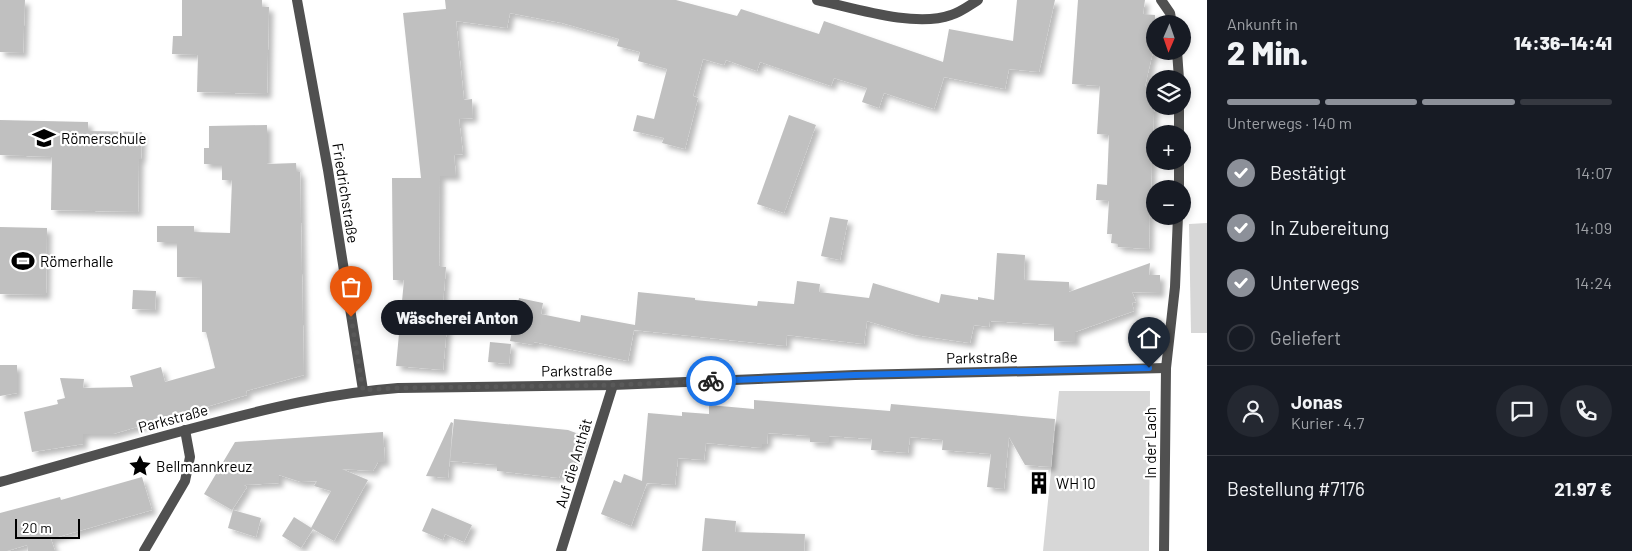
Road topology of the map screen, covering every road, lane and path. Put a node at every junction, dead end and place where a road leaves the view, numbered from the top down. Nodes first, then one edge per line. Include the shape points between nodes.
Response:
1 (297, 0) edge
2 (817, 0) edge
3 (978, 0) edge
4 (1161, 0) edge
5 (1170, 15) edge
6 (1178, 225) edge
7 (1166, 368) junction
8 (613, 385) junction
9 (363, 390) junction
10 (185, 430) junction
11 (0, 482) edge
12 (144, 551) edge
13 (561, 551) edge
14 (1164, 551) edge

1 - 9 street, Friedrichstraße
2 - 3 street via 894,17 925,20 951,16
4 - 5 street
6 - 7 street, In der Lach
7 - 8 street, Parkstraße via 855,375
7 - 14 street, In der Lach
8 - 9 street, Parkstraße
8 - 13 street, Auf die Anthät
9 - 10 street, Parkstraße via 282,405
10 - 11 street, Parkstraße
10 - 12 street via 190,457 185,480

